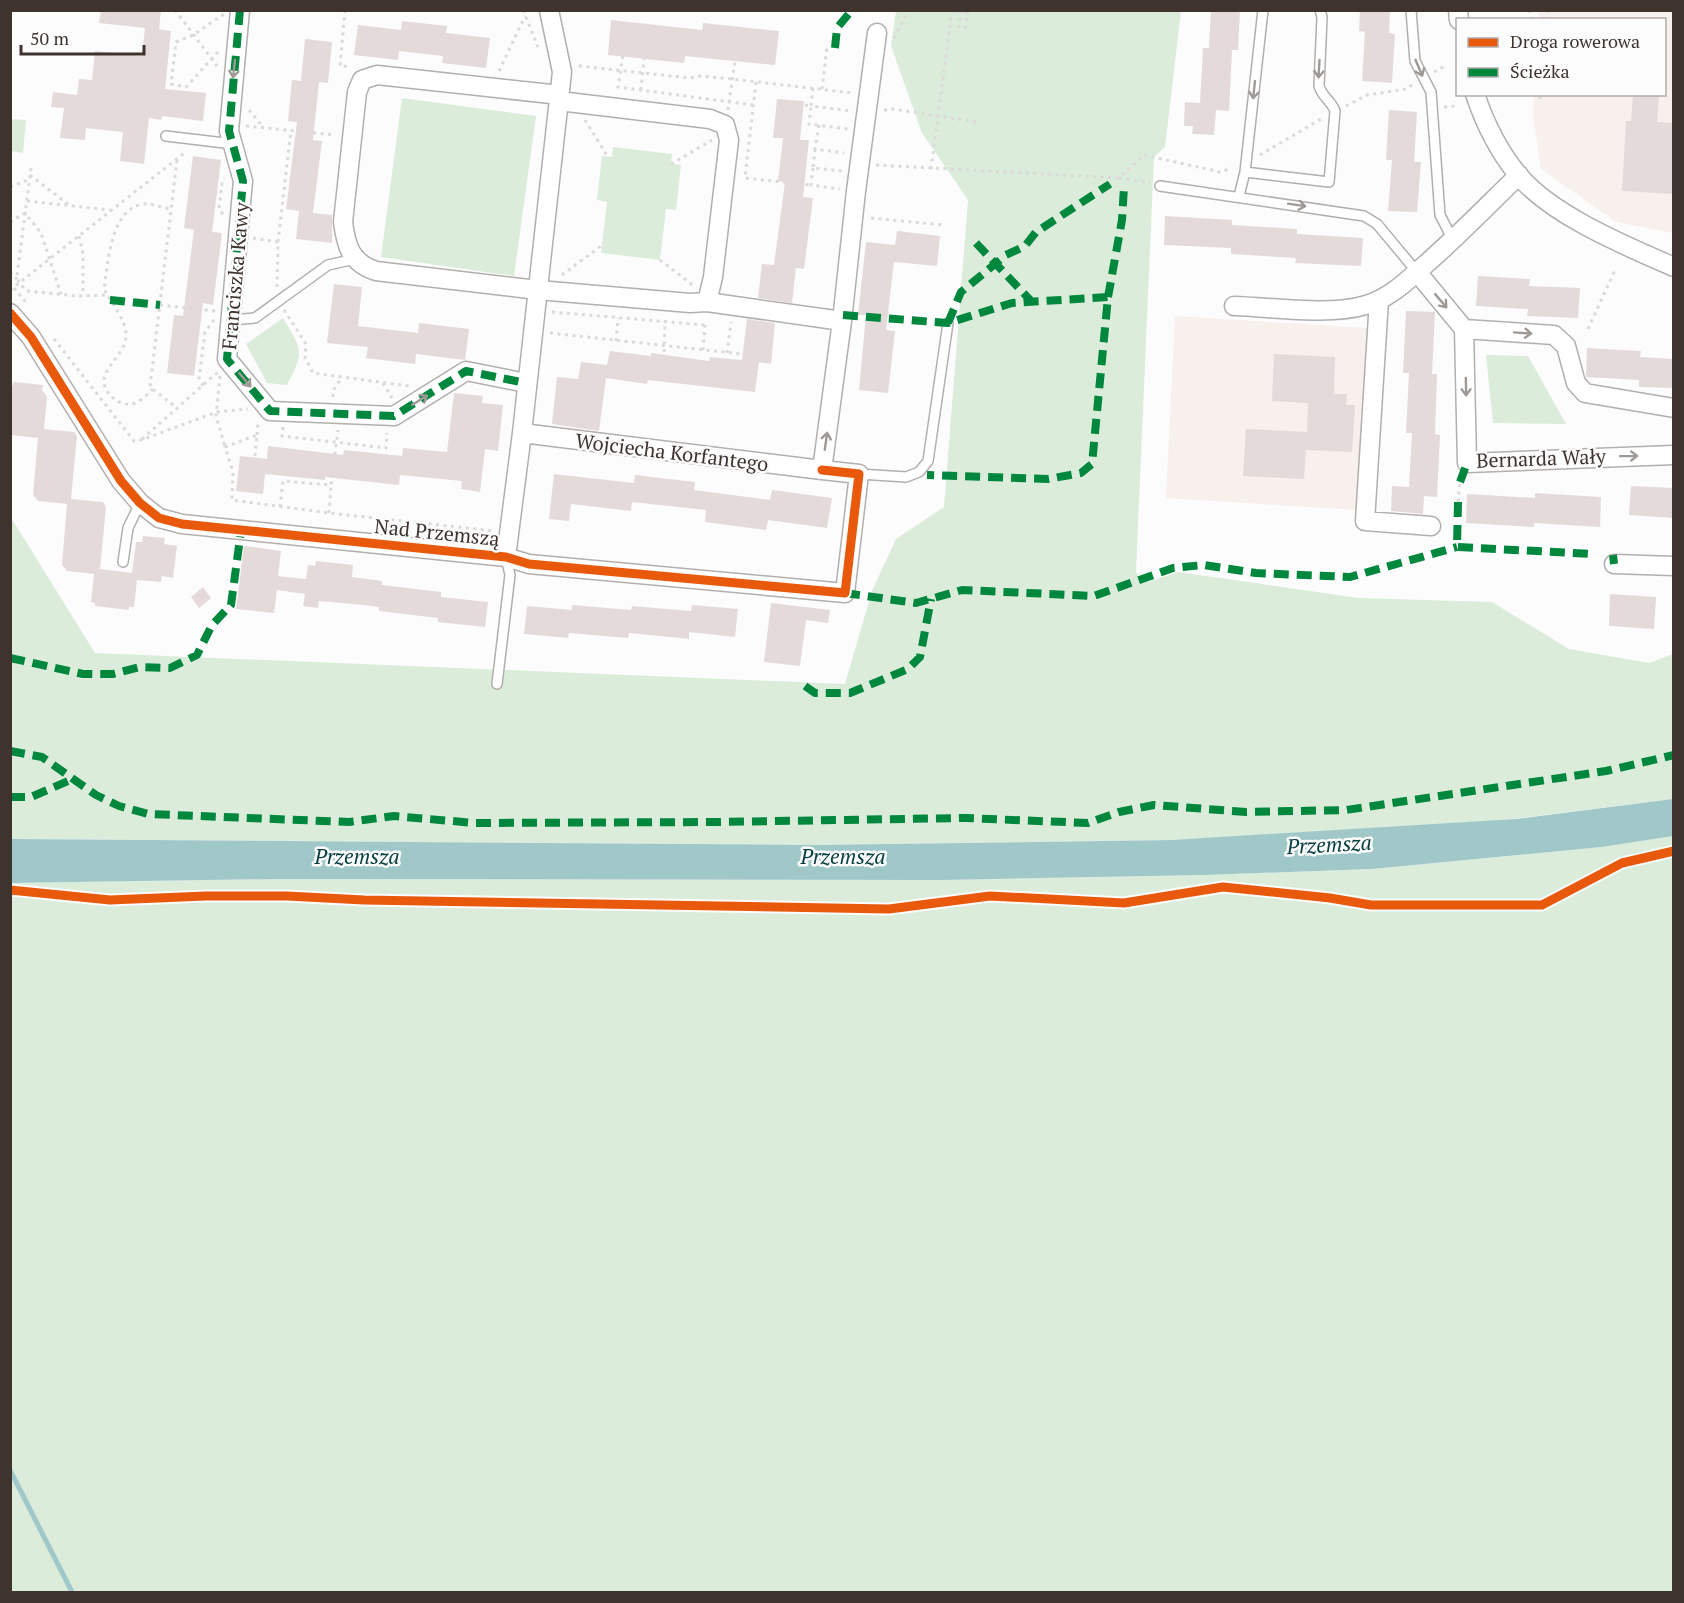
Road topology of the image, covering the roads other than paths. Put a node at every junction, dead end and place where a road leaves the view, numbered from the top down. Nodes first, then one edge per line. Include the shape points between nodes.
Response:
1 (240, 10) edge
2 (549, 10) edge
3 (1263, 10) edge
4 (1320, 10) edge
5 (1411, 10) edge
6 (877, 33) dead end
7 (1476, 96) edge
8 (564, 100) junction
9 (166, 136) dead end
10 (232, 144) junction
11 (1246, 168) junction
12 (1519, 175) junction
13 (1160, 186) dead end
14 (1239, 196) junction
15 (1453, 240) junction
16 (355, 259) junction
17 (1674, 267) edge
18 (1417, 272) junction
19 (538, 291) junction
20 (708, 300) junction
21 (1379, 300) junction
22 (1234, 306) dead end
23 (10, 313) edge
24 (231, 320) junction
25 (842, 321) junction
26 (948, 323) dead end
27 (1464, 329) junction
28 (526, 383) junction
29 (1674, 408) edge
30 (522, 433) junction
31 (1674, 455) edge
32 (822, 470) junction
33 (859, 474) junction
34 (140, 503) junction
35 (1431, 526) dead end
36 (506, 557) junction
37 (123, 562) dead end
38 (1614, 564) dead end
39 (1674, 566) edge
40 (497, 684) dead end

1 -> 10 street, Franciszka Kawy via 228,131
2 - 8 street
3 -> 11 lane
4 -> 11 lane via 1319,86 1335,111 1329,182
5 -> 15 lane via 1415,61 1431,92 1440,214
6 - 25 street
7 - 12 street via 1495,142
8 - 16 street via 377,75 362,80 357,92 343,222
8 - 19 street
8 - 20 street via 710,118 725,125 729,140
9 - 10 lane
10 - 24 street, Franciszka Kawy via 243,181
11 - 14 lane
12 - 15 street
12 - 17 street via 1574,219
13 - 14 lane
14 -> 18 lane via 1364,216 1377,224
15 - 18 street
16 - 19 street via 376,271
16 - 24 lane via 328,266 255,318
18 - 21 street
18 -> 27 street
19 - 20 street via 690,303
19 - 28 street
20 - 25 street
21 - 22 street via 1365,306 1324,310
21 - 35 street via 1365,521
23 - 34 street, Nad Przemszą via 31,337 121,481
24 -> 28 street, Franciszka Kawy via 224,365 270,414 336,414 390,407 394,416 466,371
32 -> 25 street
26 - 33 lane via 928,461 919,472 906,477
27 -> 29 street via 1554,335 1566,346 1576,383 1586,393
27 -> 31 street, Bernarda Wały via 1467,463
28 - 30 street
30 - 32 street, Wojciecha Korfantego
30 - 36 street
32 - 33 street, Wojciecha Korfantego
33 - 36 street, Nad Przemszą via 845,593 529,564
34 - 36 street, Nad Przemszą via 159,518 182,524
34 - 37 lane via 128,528
36 - 40 lane via 510,575
38 - 39 street

